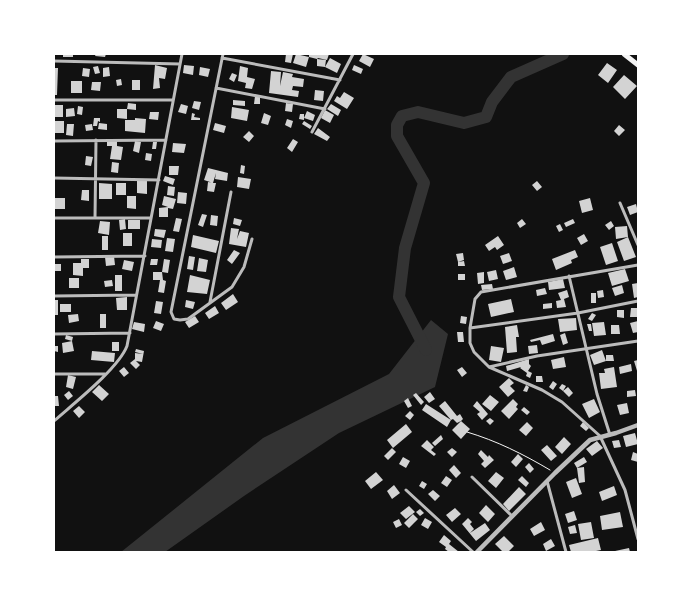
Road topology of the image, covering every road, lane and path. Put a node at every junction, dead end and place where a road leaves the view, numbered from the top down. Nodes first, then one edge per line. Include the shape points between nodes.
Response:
1 (182, 54) edge
2 (353, 54) edge
3 (624, 54) edge
4 (222, 56) edge
5 (54, 61) edge
6 (180, 64) junction
7 (638, 65) edge
8 (340, 80) junction
9 (216, 88) junction
10 (54, 100) edge
11 (173, 100) junction
12 (325, 109) junction
13 (312, 132) dead end
14 (96, 140) junction
15 (166, 140) junction
16 (54, 141) edge
17 (54, 178) edge
18 (95, 179) junction
19 (159, 180) junction
20 (230, 192) dead end
21 (620, 203) dead end
22 (54, 218) edge
23 (95, 218) junction
24 (152, 218) junction
25 (252, 238) dead end
26 (638, 245) edge
27 (145, 256) junction
28 (54, 257) edge
29 (638, 265) edge
30 (569, 276) junction
31 (136, 295) junction
32 (54, 296) edge
33 (638, 301) edge
34 (210, 302) junction
35 (578, 313) junction
36 (470, 328) junction
37 (130, 333) junction
38 (54, 334) edge
39 (638, 340) edge
40 (586, 348) junction
41 (489, 367) junction
42 (54, 374) edge
43 (105, 374) junction
44 (54, 422) edge
45 (638, 425) edge
46 (467, 432) dead end
47 (610, 435) junction
48 (600, 436) junction
49 (554, 473) junction
50 (472, 477) dead end
51 (547, 481) junction
52 (406, 490) dead end
53 (512, 516) junction
54 (638, 540) edge
55 (473, 552) edge
56 (477, 552) edge
57 (566, 552) edge

1 - 6 street
2 - 8 street
3 - 7 main road
4 - 8 street
4 - 9 street
5 - 6 street
6 - 11 street
8 - 12 street
9 - 12 street
9 - 34 street via 171,314 177,320 184,320
10 - 11 street
11 - 15 street
12 - 13 street
14 - 15 street
14 - 16 street
14 - 18 street
15 - 19 street
17 - 18 street
18 - 19 street
18 - 23 street
19 - 24 street
20 - 34 street
21 - 26 street
22 - 23 street
23 - 24 street
24 - 27 street
25 - 34 street via 239,277 232,287
27 - 28 street
27 - 31 street
29 - 30 street
30 - 35 street
30 - 36 street via 481,292 475,299
31 - 32 street
31 - 37 street
33 - 35 street
35 - 36 street
35 - 40 street
36 - 41 street via 472,347
37 - 38 street
37 - 43 street via 125,352
39 - 40 street
40 - 41 street
40 - 47 street
41 - 48 street via 553,396
42 - 43 street
43 - 44 street
45 - 47 street
46 - 49 path via 520,453
47 - 48 street
48 - 49 street via 590,440
48 - 54 street via 625,490
49 - 51 street
50 - 53 street
51 - 53 street
51 - 57 street
52 - 55 street
53 - 56 street

